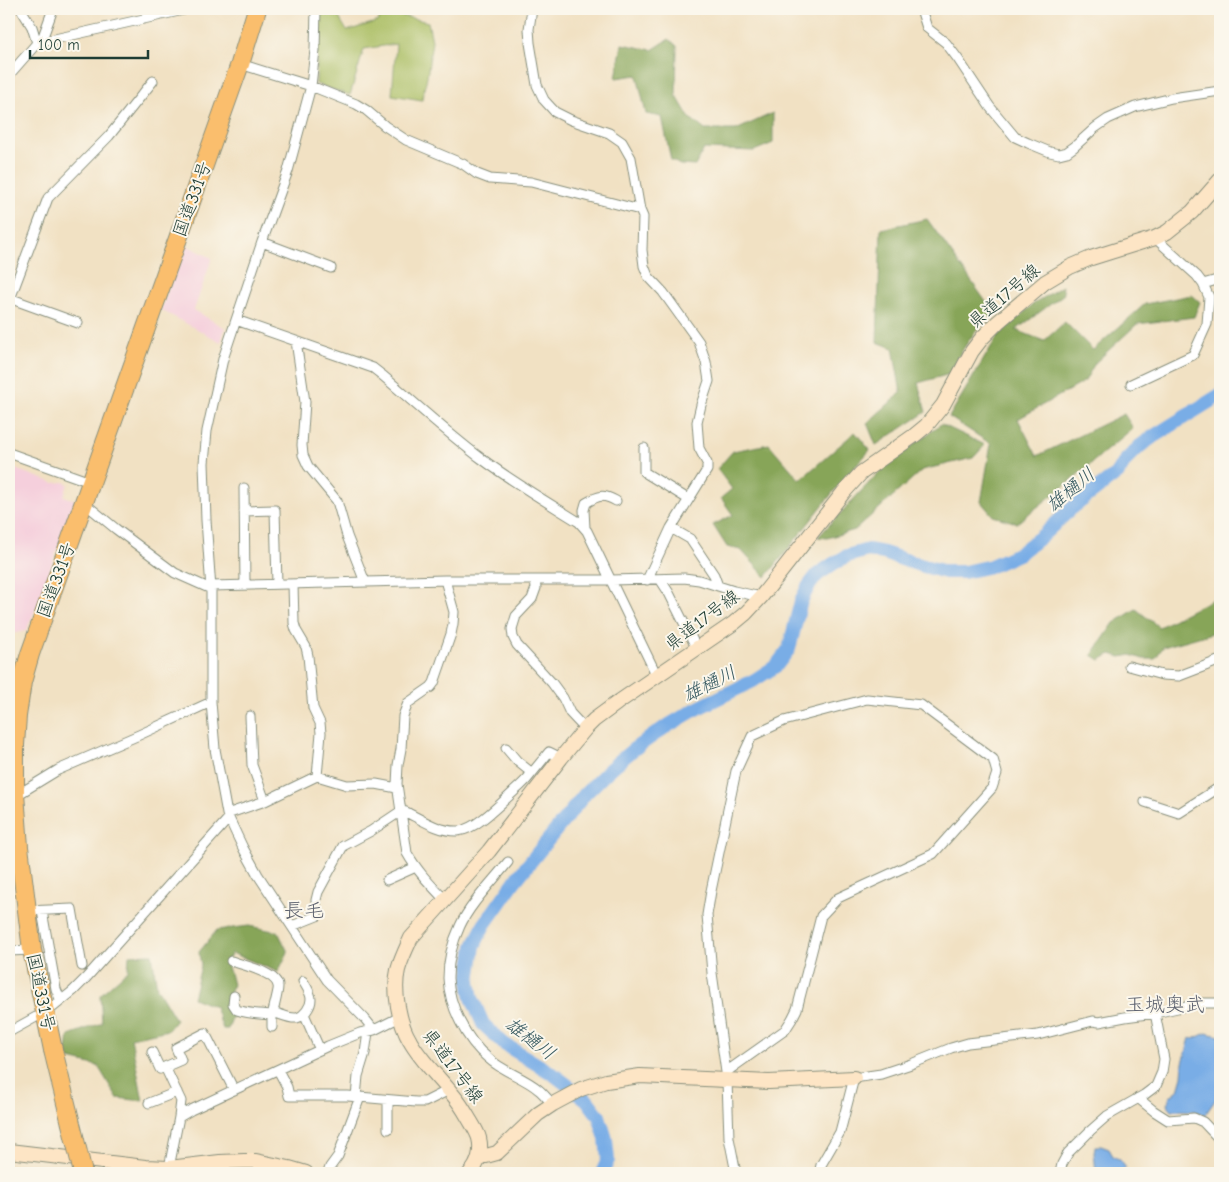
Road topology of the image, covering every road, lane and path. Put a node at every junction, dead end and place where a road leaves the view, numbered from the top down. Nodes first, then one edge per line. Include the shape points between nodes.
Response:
1 (21, 9) edge
2 (53, 9) edge
3 (188, 9) edge
4 (257, 9) edge
5 (316, 9) edge
6 (532, 9) edge
7 (921, 9) edge
8 (39, 42) junction
9 (240, 64) junction
10 (9, 76) edge
11 (153, 81) dead end
12 (311, 86) junction
13 (1220, 91) edge
14 (1220, 180) edge
15 (640, 210) junction
16 (1155, 238) junction
17 (262, 242) junction
18 (331, 268) dead end
19 (1220, 281) edge
20 (1203, 284) junction
21 (10, 299) edge
22 (236, 320) junction
23 (78, 323) dead end
24 (296, 341) junction
25 (1131, 384) dead end
26 (644, 448) dead end
27 (9, 453) edge
28 (90, 482) junction
29 (244, 488) dead end
30 (688, 499) junction
31 (616, 501) dead end
32 (83, 502) junction
33 (244, 511) junction
34 (584, 528) junction
35 (671, 528) junction
36 (660, 579) junction
37 (445, 580) junction
38 (535, 580) junction
39 (612, 580) junction
40 (647, 580) junction
41 (364, 582) junction
42 (277, 584) junction
43 (293, 584) junction
44 (245, 585) junction
45 (718, 586) junction
46 (211, 588) junction
47 (761, 597) junction
48 (697, 649) junction
49 (1220, 663) edge
50 (1129, 666) dead end
51 (657, 676) junction
52 (15, 682) edge
53 (211, 702) junction
54 (250, 716) dead end
55 (585, 729) junction
56 (506, 748) dead end
57 (561, 758) junction
58 (532, 773) junction
59 (316, 776) junction
60 (1220, 787) edge
61 (397, 788) junction
62 (12, 794) edge
63 (265, 801) junction
64 (1145, 802) dead end
65 (401, 811) junction
66 (228, 816) junction
67 (14, 847) edge
68 (508, 862) dead end
69 (416, 867) junction
70 (387, 880) dead end
71 (445, 900) junction
72 (34, 911) junction
73 (292, 926) junction
74 (32, 950) junction
75 (9, 951) edge
76 (232, 961) dead end
77 (82, 966) dead end
78 (303, 981) dead end
79 (234, 996) dead end
80 (61, 1001) junction
81 (1220, 1003) edge
82 (52, 1008) dead end
83 (1155, 1013) junction
84 (272, 1014) junction
85 (304, 1014) junction
86 (36, 1017) dead end
87 (400, 1017) junction
88 (272, 1027) dead end
89 (370, 1031) junction
90 (9, 1032) edge
91 (320, 1050) junction
92 (152, 1052) dead end
93 (165, 1066) junction
94 (278, 1070) junction
95 (726, 1076) junction
96 (854, 1078) junction
97 (234, 1090) junction
98 (449, 1090) junction
99 (177, 1092) junction
100 (358, 1097) junction
101 (1138, 1098) junction
102 (388, 1100) junction
103 (149, 1103) dead end
104 (553, 1104) junction
105 (179, 1118) junction
106 (388, 1130) dead end
107 (1220, 1140) edge
108 (9, 1151) edge
109 (480, 1154) junction
110 (169, 1168) junction
111 (83, 1173) edge
112 (306, 1173) edge
113 (328, 1173) edge
114 (470, 1173) edge
115 (736, 1173) edge
116 (819, 1173) edge
117 (1060, 1173) edge

1 - 8 street
2 - 8 street
3 - 8 street
4 - 9 highway, 国道331号
5 - 12 street
6 - 15 street via 530,43 537,85 544,100 555,112 609,133 622,142 631,158
7 - 13 street via 927,28 946,43 1015,137 1050,152 1067,152 1102,124 1135,107
8 - 10 street
9 - 12 street
9 - 28 highway, 国道331号
11 - 21 street via 108,136 48,198
12 - 15 street via 356,104 406,140 490,179 531,182
12 - 17 street via 288,171
14 - 16 main road, 県道17号線 via 1192,212
15 - 30 street via 643,217 642,250 648,276 699,342 706,362 709,381 697,422 699,448 707,470
16 - 20 street
16 - 47 main road, 県道17号線 via 1070,267 1046,282 998,322 972,352 943,405 926,426 861,473
17 - 18 street
17 - 22 street
19 - 20 street
20 - 25 street via 1209,297 1207,324 1193,355
21 - 23 street
22 - 24 street
22 - 46 street via 221,368 207,431 204,463
24 - 34 street via 373,368 460,442
24 - 41 street via 305,402 303,455 308,466 337,501
26 - 30 street via 644,472
27 - 28 street
28 - 32 highway, 国道331号
29 - 33 street
30 - 35 street
31 - 34 street via 602,495 586,503
32 - 46 street via 175,573
32 - 52 highway, 国道331号 via 39,627
33 - 42 street via 275,510
33 - 44 street
34 - 39 street
35 - 40 street
35 - 45 street via 690,540
36 - 40 street
36 - 45 street via 684,578
36 - 48 street
37 - 38 street
37 - 41 street
37 - 61 street via 454,612 451,634 434,683 411,700 405,709
38 - 39 street
38 - 55 street via 532,599 516,616 513,636
39 - 40 street
39 - 51 street
41 - 43 street
42 - 43 street
42 - 44 street
43 - 59 street via 294,623 306,647 313,708 320,723
44 - 46 street
45 - 47 street
46 - 53 street
47 - 48 main road, 県道17号線 via 734,623
48 - 51 main road, 県道17号線
49 - 50 street via 1218,661 1179,676
51 - 55 main road, 県道17号線
52 - 62 highway, 国道331号
53 - 62 street
53 - 66 street via 215,749
54 - 63 street via 252,765
55 - 57 main road, 県道17号線
56 - 58 street
57 - 58 street via 549,752
57 - 71 main road, 県道17号線 via 489,851
58 - 65 street via 479,823 463,830 436,826
59 - 61 street via 347,785 376,784
59 - 63 street
60 - 64 street via 1179,813
61 - 65 street
62 - 67 highway, 国道331号
63 - 66 street
65 - 69 street via 407,853
65 - 73 street via 343,846 318,892 318,916
66 - 73 street via 258,875
66 - 80 street via 86,978
67 - 72 highway, 国道331号
68 - 104 street via 459,927 448,978 450,992 459,1020 476,1047 488,1059 539,1090
69 - 70 street
69 - 71 street
71 - 87 main road, 県道17号線 via 411,938 403,955 398,972
72 - 74 highway, 国道331号
72 - 77 street via 72,909
72 - 80 street
73 - 89 street via 327,980 365,1019
74 - 75 street
74 - 111 highway, 国道331号, bridge
76 - 84 street via 268,973 276,981 279,987
78 - 85 street via 311,999
79 - 84 street via 237,1010
80 - 82 street
81 - 83 street via 1200,1003
83 - 96 street via 968,1043 881,1074
83 - 101 street via 1164,1059 1162,1072 1156,1086
84 - 85 street via 295,1018
84 - 88 street
85 - 91 street
86 - 90 street
87 - 89 street
87 - 98 main road, 県道17号線 via 409,1041
89 - 91 street
89 - 100 street via 358,1076
91 - 94 street
92 - 93 street via 160,1068
93 - 97 street via 181,1060 176,1048 205,1033
93 - 99 street
94 - 97 street
94 - 100 street via 289,1096
95 - 95 street via 707,915 736,771 752,736 784,721 866,699 920,705 993,759 997,773 992,788 933,854 838,898 821,916 792,1019 785,1030
95 - 96 main road via 770,1082
95 - 104 main road via 640,1076 606,1080
95 - 115 street
96 - 116 street via 840,1132
97 - 105 street
98 - 102 street via 425,1102
98 - 109 main road, 県道17号線 via 479,1137
99 - 103 street
99 - 105 street via 181,1101
100 - 102 street
100 - 113 street via 338,1156
101 - 107 street via 1168,1120 1194,1118 1203,1122
101 - 117 street via 1090,1130 1068,1153
102 - 106 street
104 - 109 main road via 497,1153
105 - 110 street
108 - 110 main road
109 - 114 main road
110 - 112 main road via 244,1160

